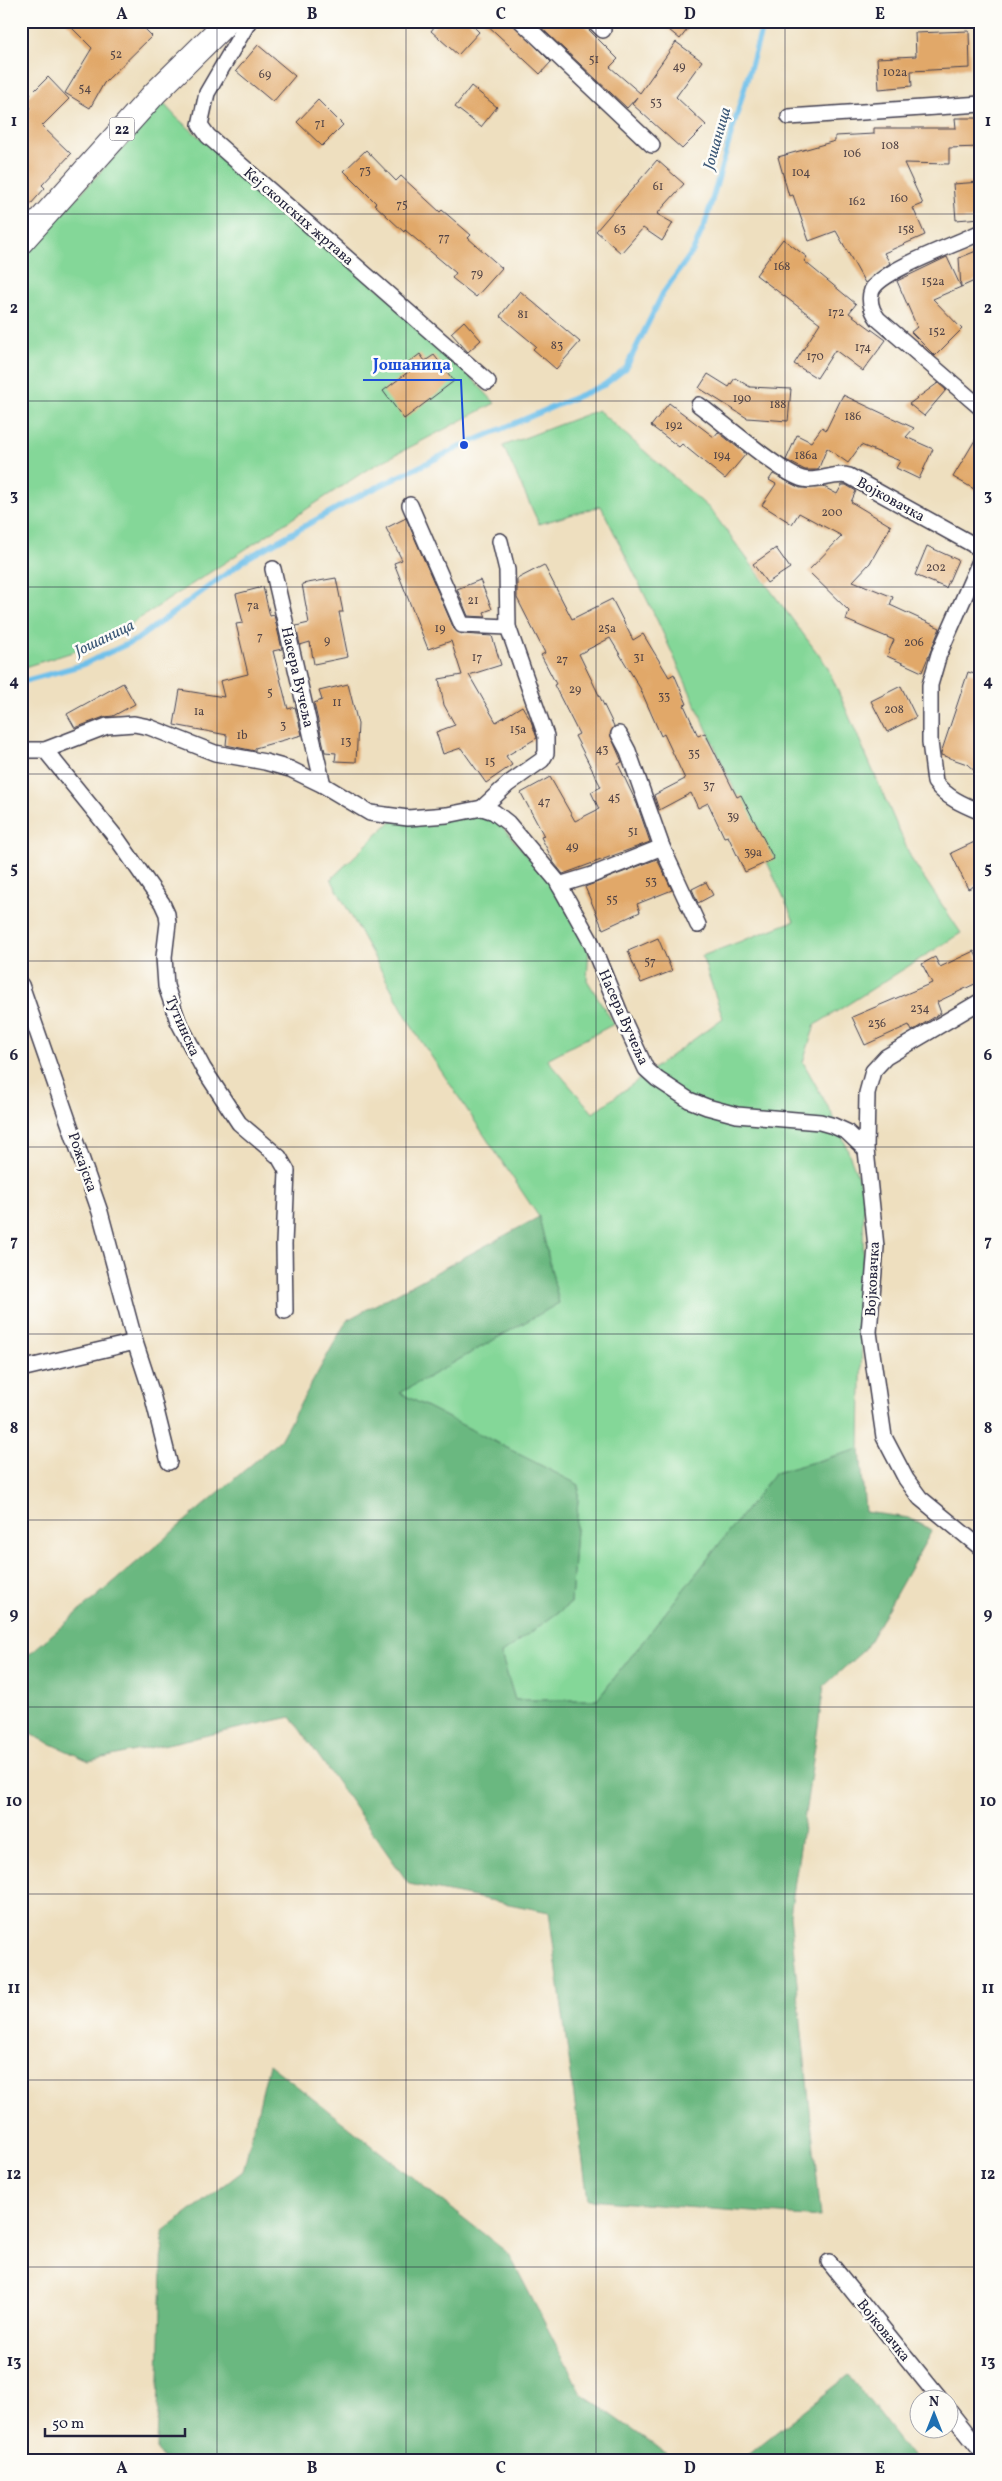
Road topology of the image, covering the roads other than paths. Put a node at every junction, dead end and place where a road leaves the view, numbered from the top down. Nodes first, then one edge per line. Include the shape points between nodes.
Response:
1 (228, 21) edge
2 (249, 21) edge
3 (521, 21) edge
4 (981, 104) edge
5 (789, 117) dead end
6 (652, 146) dead end
7 (981, 232) edge
8 (21, 242) edge
9 (488, 382) dead end
10 (699, 405) dead end
11 (981, 408) edge
12 (410, 506) dead end
13 (500, 541) dead end
14 (981, 549) edge
15 (981, 559) edge
16 (273, 570) dead end
17 (508, 627) junction
18 (619, 734) dead end
19 (21, 750) edge
20 (45, 750) junction
21 (323, 785) junction
22 (482, 808) junction
23 (981, 812) edge
24 (662, 846) junction
25 (559, 885) junction
26 (698, 925) dead end
27 (21, 985) edge
28 (981, 1001) edge
29 (866, 1150) junction
30 (285, 1311) dead end
31 (135, 1342) junction
32 (21, 1369) edge
33 (169, 1462) dead end
34 (981, 1548) edge
35 (829, 2262) dead end
36 (930, 2388) edge
37 (960, 2425) edge
38 (981, 2451) edge

1 - 8 main road, 22 via 155,93
2 - 9 street, Кеј скопских жртава via 206,93 200,125 208,136
3 - 6 street
4 - 5 street
7 - 11 street via 895,270 875,285 870,298 878,319
10 - 14 street, Војковачка via 801,479 840,474 849,476
12 - 17 street via 462,625
13 - 17 street via 507,570
15 - 23 street via 939,654 928,695 935,782 950,797
16 - 21 street, Насера Вучеља
17 - 22 street via 547,745 542,760
18 - 24 street
19 - 20 street
20 - 21 street via 107,726 134,724 215,753 280,766
20 - 30 street, Тутинска via 118,840 162,903 168,923 164,957 166,986 178,1021 203,1068 240,1123 279,1157 287,1171
21 - 22 street via 370,813 392,817 447,815
22 - 25 street, Насера Вучеља via 494,812 508,823
24 - 25 street
24 - 26 street
25 - 29 street, Насера Вучеља via 592,942 646,1069 657,1080 707,1107 834,1126 847,1132
27 - 31 street, Рожајска via 100,1212
28 - 29 street, Војковачка via 886,1057 873,1071 867,1093
29 - 34 street, Војковачка via 876,1247 869,1332 884,1437 920,1498
31 - 32 street
31 - 33 street, Рожајска
35 - 36 street, Војковачка
37 - 38 street

